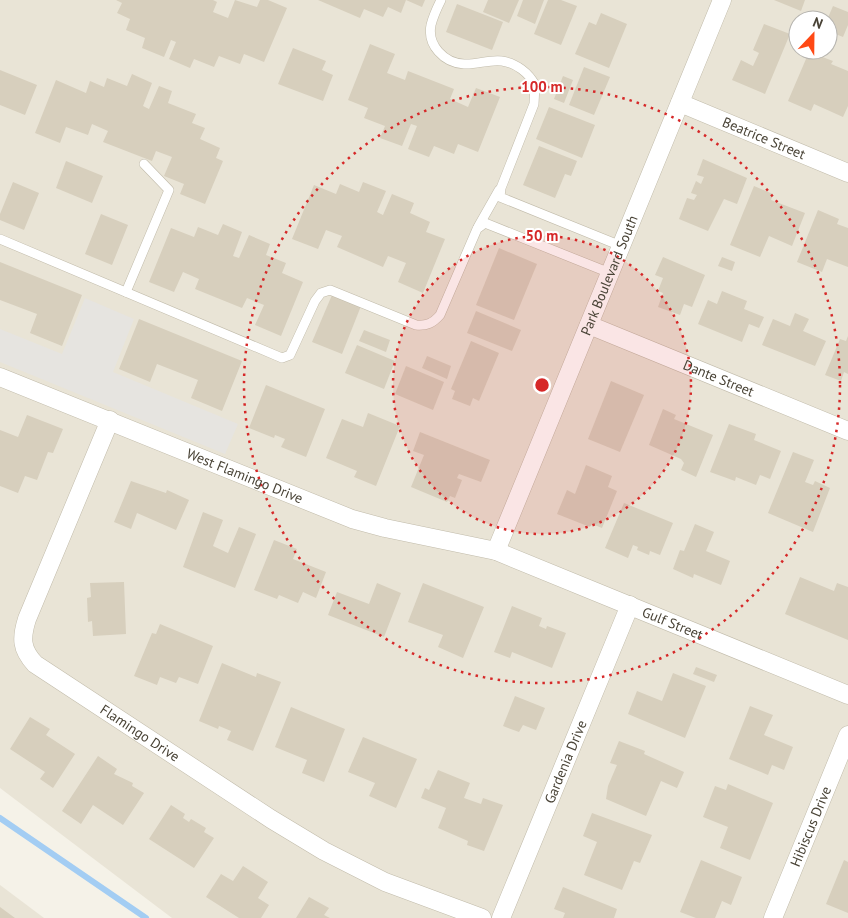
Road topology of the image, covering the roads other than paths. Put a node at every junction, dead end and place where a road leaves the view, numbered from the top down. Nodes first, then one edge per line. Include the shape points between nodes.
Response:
1 (440, 0) edge
2 (722, 0) edge
3 (680, 103) junction
4 (144, 164) dead end
5 (848, 173) edge
6 (501, 188) junction
7 (477, 229) junction
8 (0, 239) edge
9 (621, 246) junction
10 (610, 273) junction
11 (126, 292) junction
12 (589, 325) junction
13 (0, 376) edge
14 (110, 420) junction
15 (848, 431) edge
16 (496, 551) junction
17 (630, 605) junction
18 (848, 695) edge
19 (848, 735) edge
20 (482, 918) edge
21 (501, 918) edge
22 (773, 918) edge

1 - 6 lane via 430,28 431,39 440,54 461,64 506,62 526,72 535,85 534,104
2 - 3 street, Park Boulevard South
3 - 5 street, Beatrice Street
3 - 9 street, Park Boulevard South
4 - 11 lane via 169,190
6 - 7 lane
6 - 9 lane via 500,198 506,201
7 - 10 lane via 483,224 490,224
7 - 11 lane via 440,315 434,322 425,326 416,324 330,290 315,301 290,355 282,358
8 - 11 lane
9 - 10 street, Park Boulevard South
10 - 12 street, Park Boulevard South
12 - 15 street, Dante Street
12 - 16 street, Park Boulevard South
13 - 14 street, West Flamingo Drive
14 - 16 street, West Flamingo Drive via 352,519
14 - 20 street, Flamingo Drive via 27,619 22,641 26,654 35,664 324,852 385,882
16 - 17 street, Gulf Street
17 - 18 street, Gulf Street
17 - 21 street, Gardenia Drive
19 - 22 street, Hibiscus Drive

